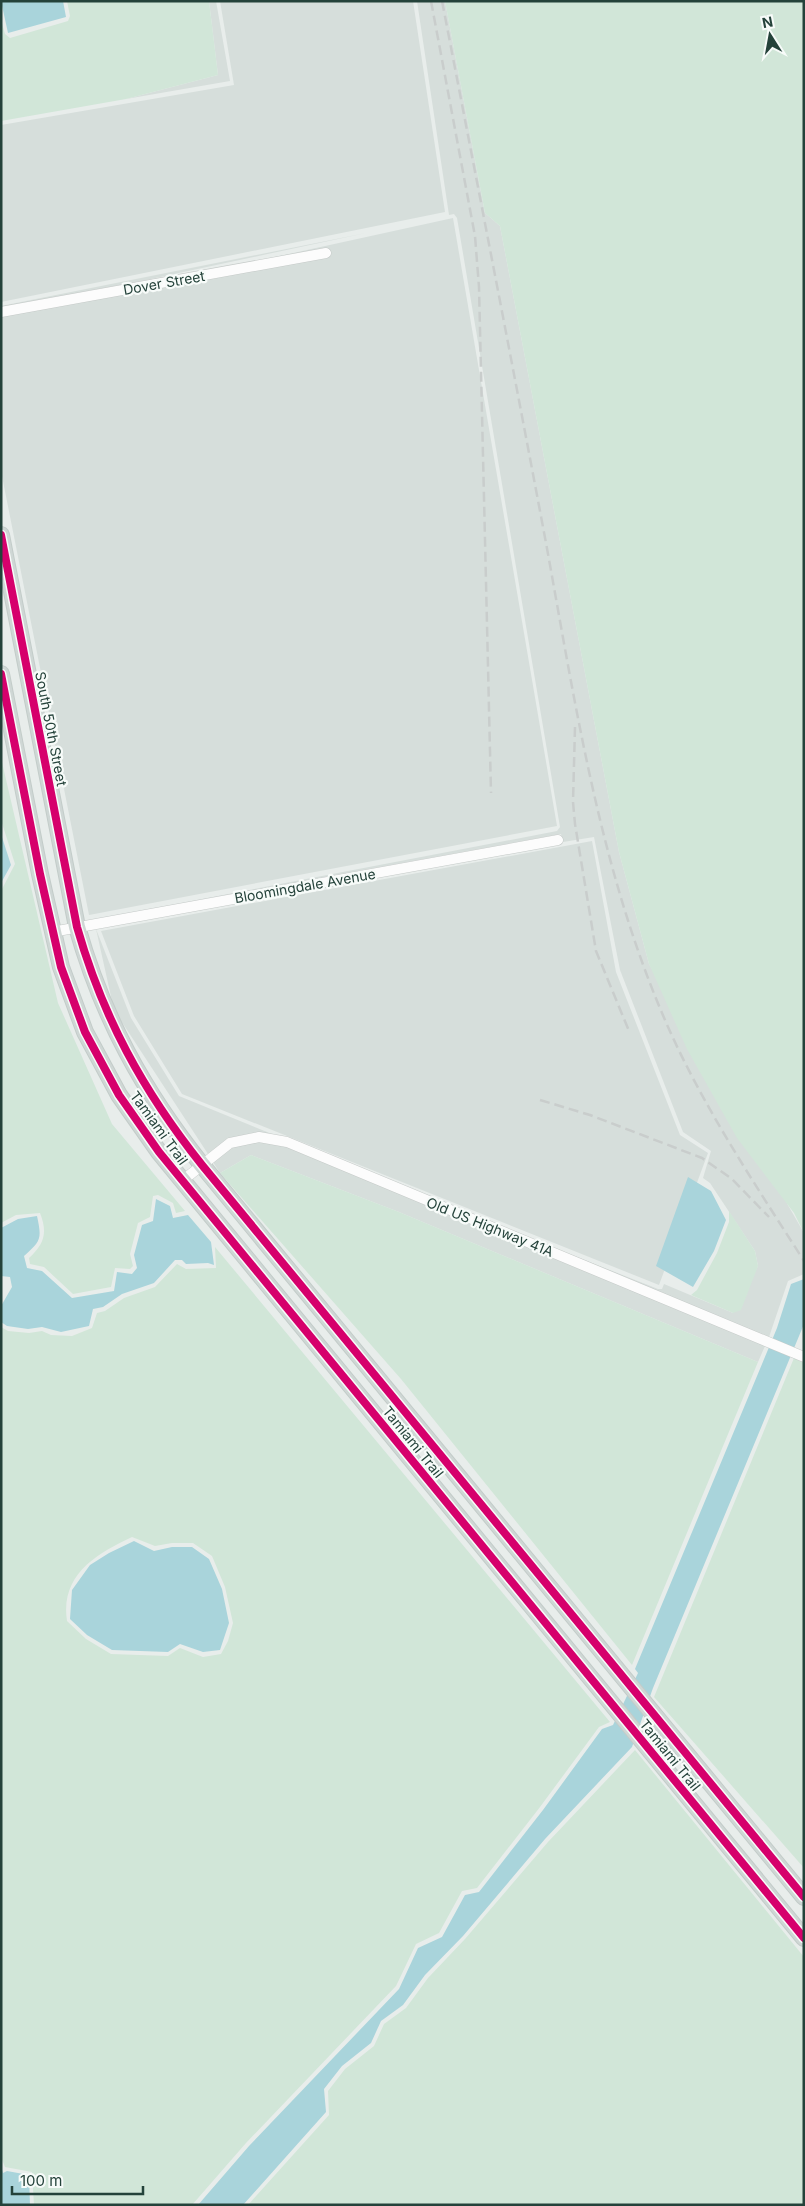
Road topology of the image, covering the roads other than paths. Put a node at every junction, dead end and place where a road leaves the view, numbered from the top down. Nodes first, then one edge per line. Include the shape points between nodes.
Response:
1 (326, 253) dead end
2 (1, 312) edge
3 (1, 535) edge
4 (1, 674) edge
5 (558, 840) dead end
6 (77, 927) junction
7 (52, 932) junction
8 (202, 1165) junction
9 (182, 1181) junction
10 (800, 1356) edge
11 (804, 1897) edge
12 (804, 1938) edge

1 - 2 street, Dover Street
3 - 6 main road, South 50th Street
4 - 7 main road
5 - 6 street, Bloomingdale Avenue
6 - 7 street, Bloomingdale Avenue
6 - 8 main road, Tamiami Trail via 98,992 126,1055 160,1111
7 - 9 main road, Tamiami Trail via 85,1032 134,1118
8 - 9 street, Old US Highway 41A
8 - 10 street, Old US Highway 41A via 230,1143 259,1137 287,1142
8 - 11 main road, Tamiami Trail
9 - 12 main road, Tamiami Trail

